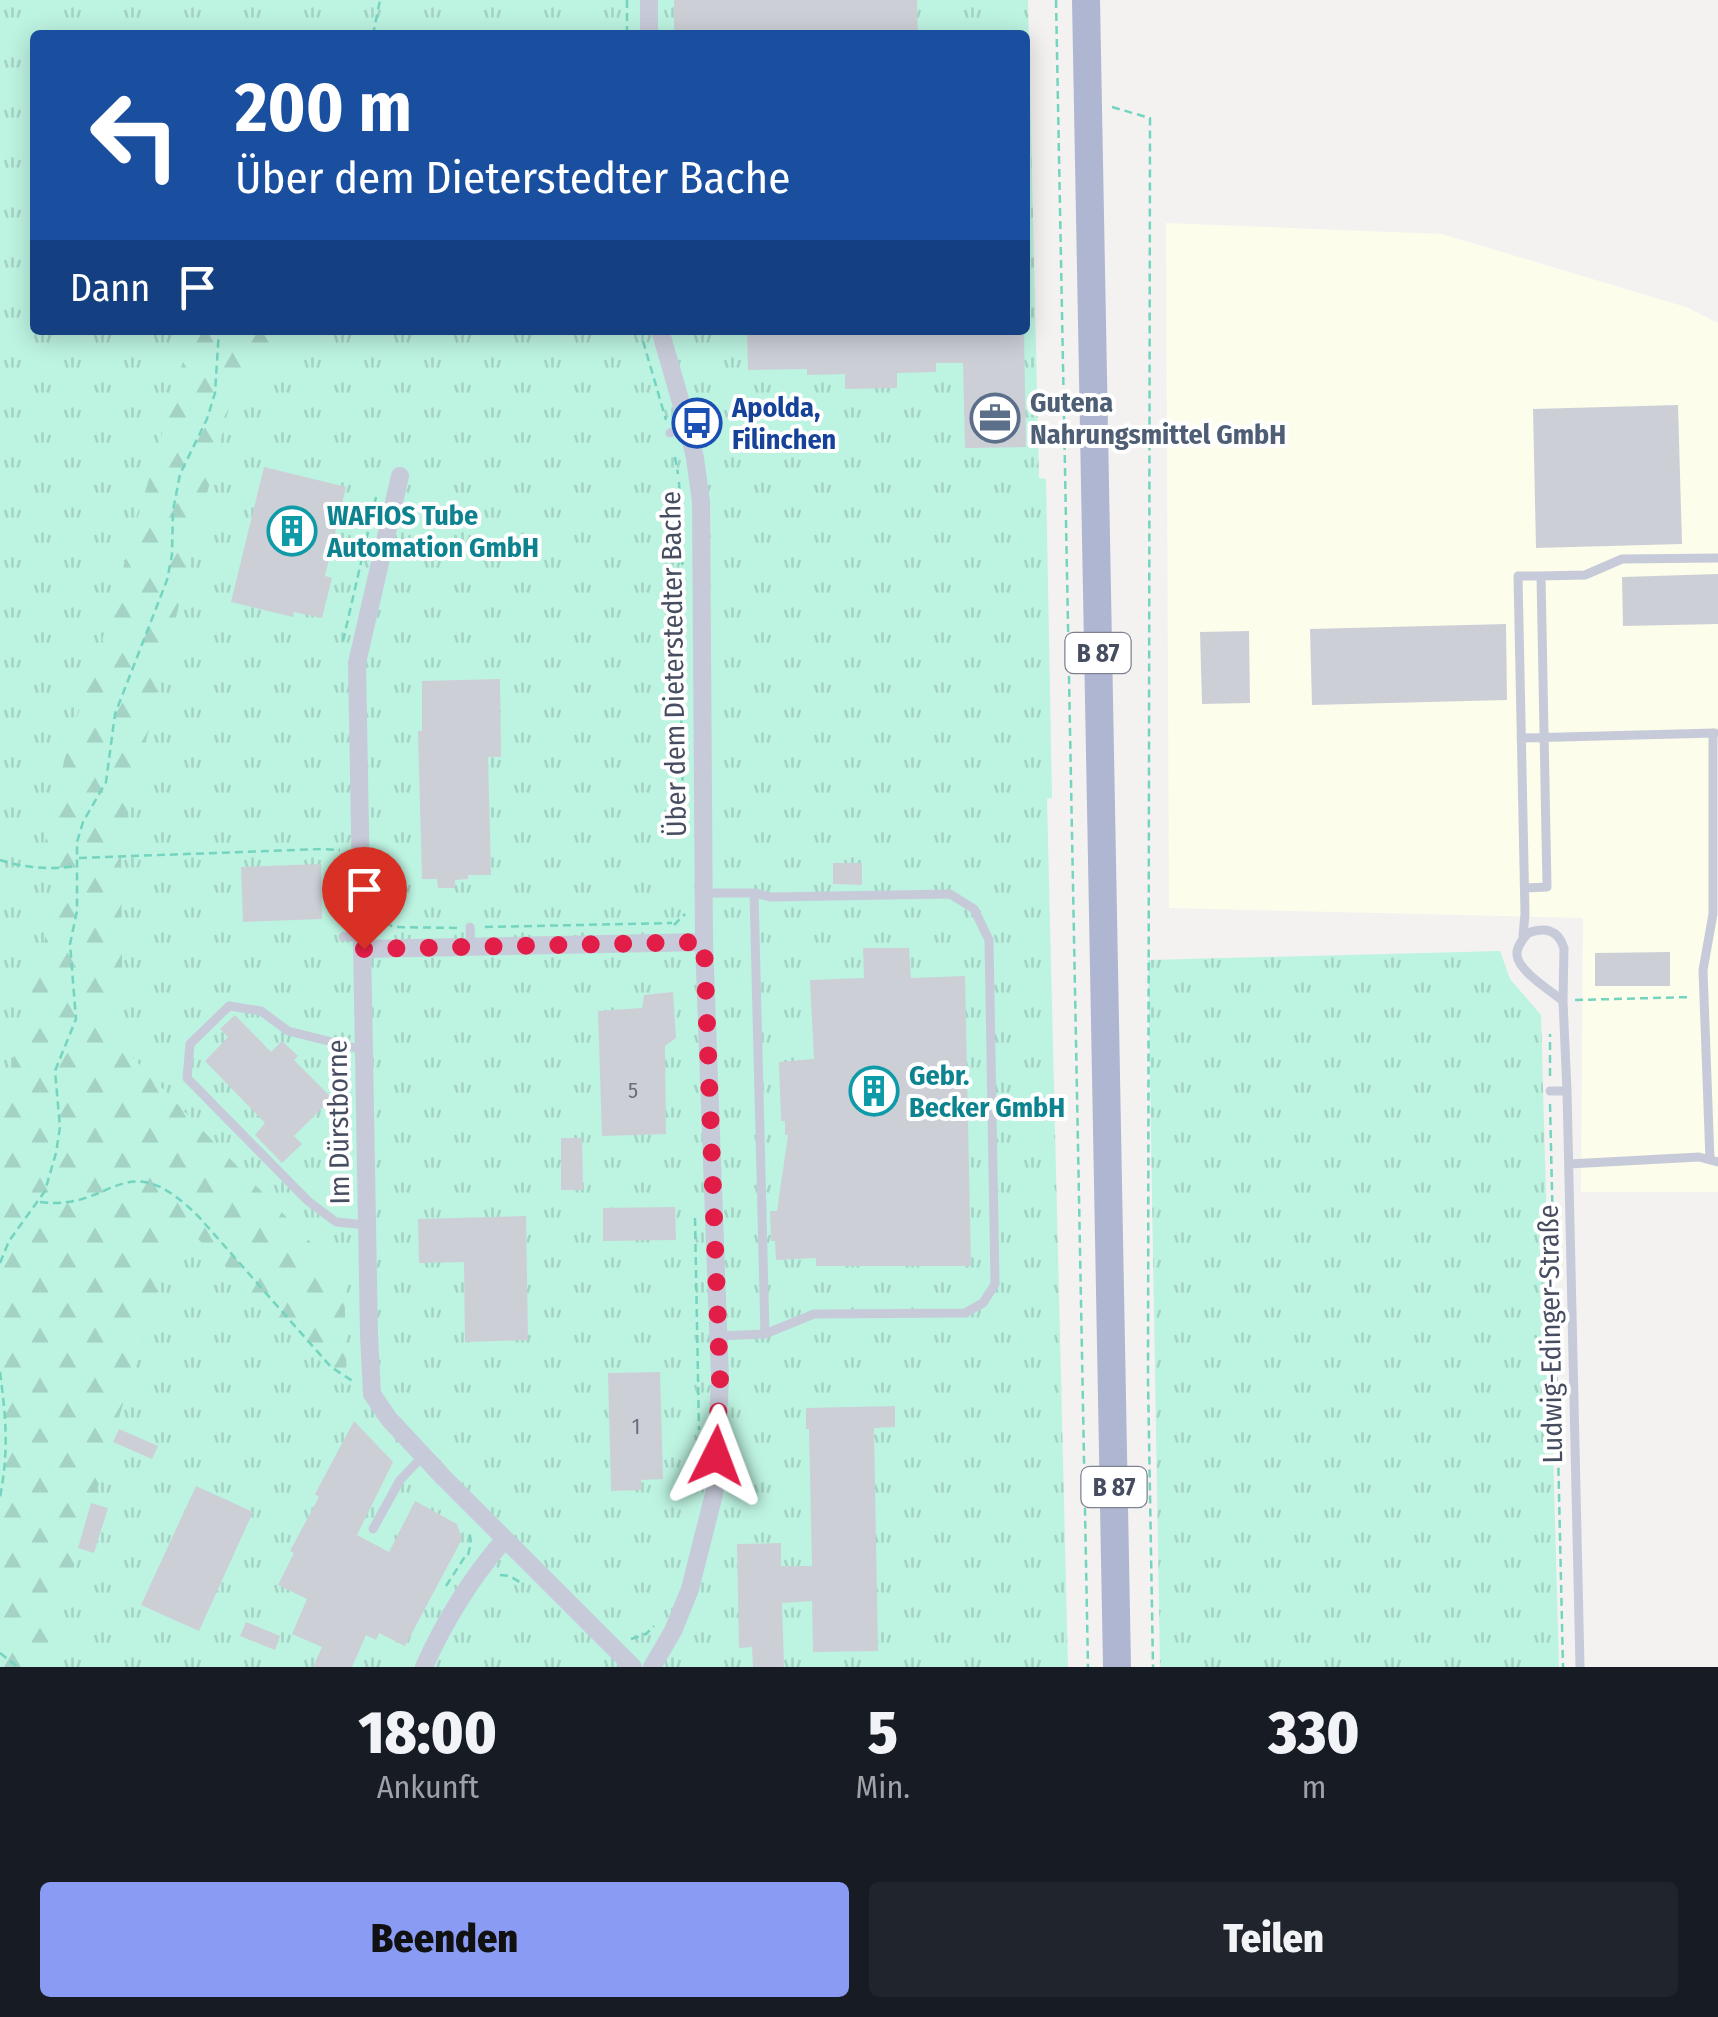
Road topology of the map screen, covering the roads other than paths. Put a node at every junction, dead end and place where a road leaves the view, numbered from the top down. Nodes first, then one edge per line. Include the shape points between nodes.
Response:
1 (649, 0) edge
2 (1086, 0) edge
3 (649, 30) edge
4 (661, 335) edge
5 (400, 476) dead end
6 (1718, 558) edge
7 (1541, 576) junction
8 (1715, 733) edge
9 (1544, 737) junction
10 (1521, 738) junction
11 (1524, 888) junction
12 (704, 893) junction
13 (754, 893) junction
14 (343, 937) dead end
15 (1523, 939) junction
16 (704, 942) junction
17 (363, 943) junction
18 (1563, 1001) junction
19 (364, 1050) junction
20 (1550, 1090) road end
21 (1567, 1091) junction
22 (1714, 1161) edge
23 (1569, 1164) junction
24 (368, 1225) junction
25 (765, 1334) junction
26 (718, 1336) junction
27 (423, 1456) junction
28 (373, 1529) dead end
29 (505, 1539) junction
30 (424, 1667) edge
31 (633, 1667) edge
32 (652, 1667) edge
33 (1117, 1667) edge
34 (1580, 1667) edge

1 - 3 street
2 - 33 main road, B 87
4 - 12 street, Über dem Dieterstedter Bache via 679,430 695,458 700,502
5 - 17 street, Im Dürstborne via 357,663
6 - 7 lane via 1622,559 1585,575
7 - 9 lane
7 - 10 lane via 1518,576
8 - 9 lane
8 - 22 lane via 1713,914 1703,970
9 - 10 lane
9 - 11 lane via 1547,888
10 - 11 lane
11 - 15 lane
12 - 13 lane
12 - 16 street, Über dem Dieterstedter Bache
13 - 25 lane
13 - 25 lane via 950,894 974,908 990,960 995,1284 983,1303 965,1313 814,1314
14 - 17 lane
15 - 18 lane via 1521,964
15 - 18 lane, Ludwig-Edinger-Straße via 1546,929 1562,941
16 - 17 street via 470,937
16 - 26 street, Über dem Dieterstedter Bache
17 - 19 street, Im Dürstborne
18 - 21 lane, Ludwig-Edinger-Straße
19 - 24 street, Im Dürstborne
19 - 24 lane via 288,1031 262,1012 229,1006 190,1044 187,1078 308,1201 336,1222
20 - 21 lane
21 - 23 lane, Ludwig-Edinger-Straße
22 - 23 lane
23 - 34 lane, Ludwig-Edinger-Straße
24 - 27 street, Im Dürstborne via 372,1394
25 - 26 lane
26 - 32 street, Über dem Dieterstedter Bache via 714,1494 690,1590
27 - 28 lane via 400,1480
27 - 29 street
29 - 30 street via 448,1618
29 - 31 street

